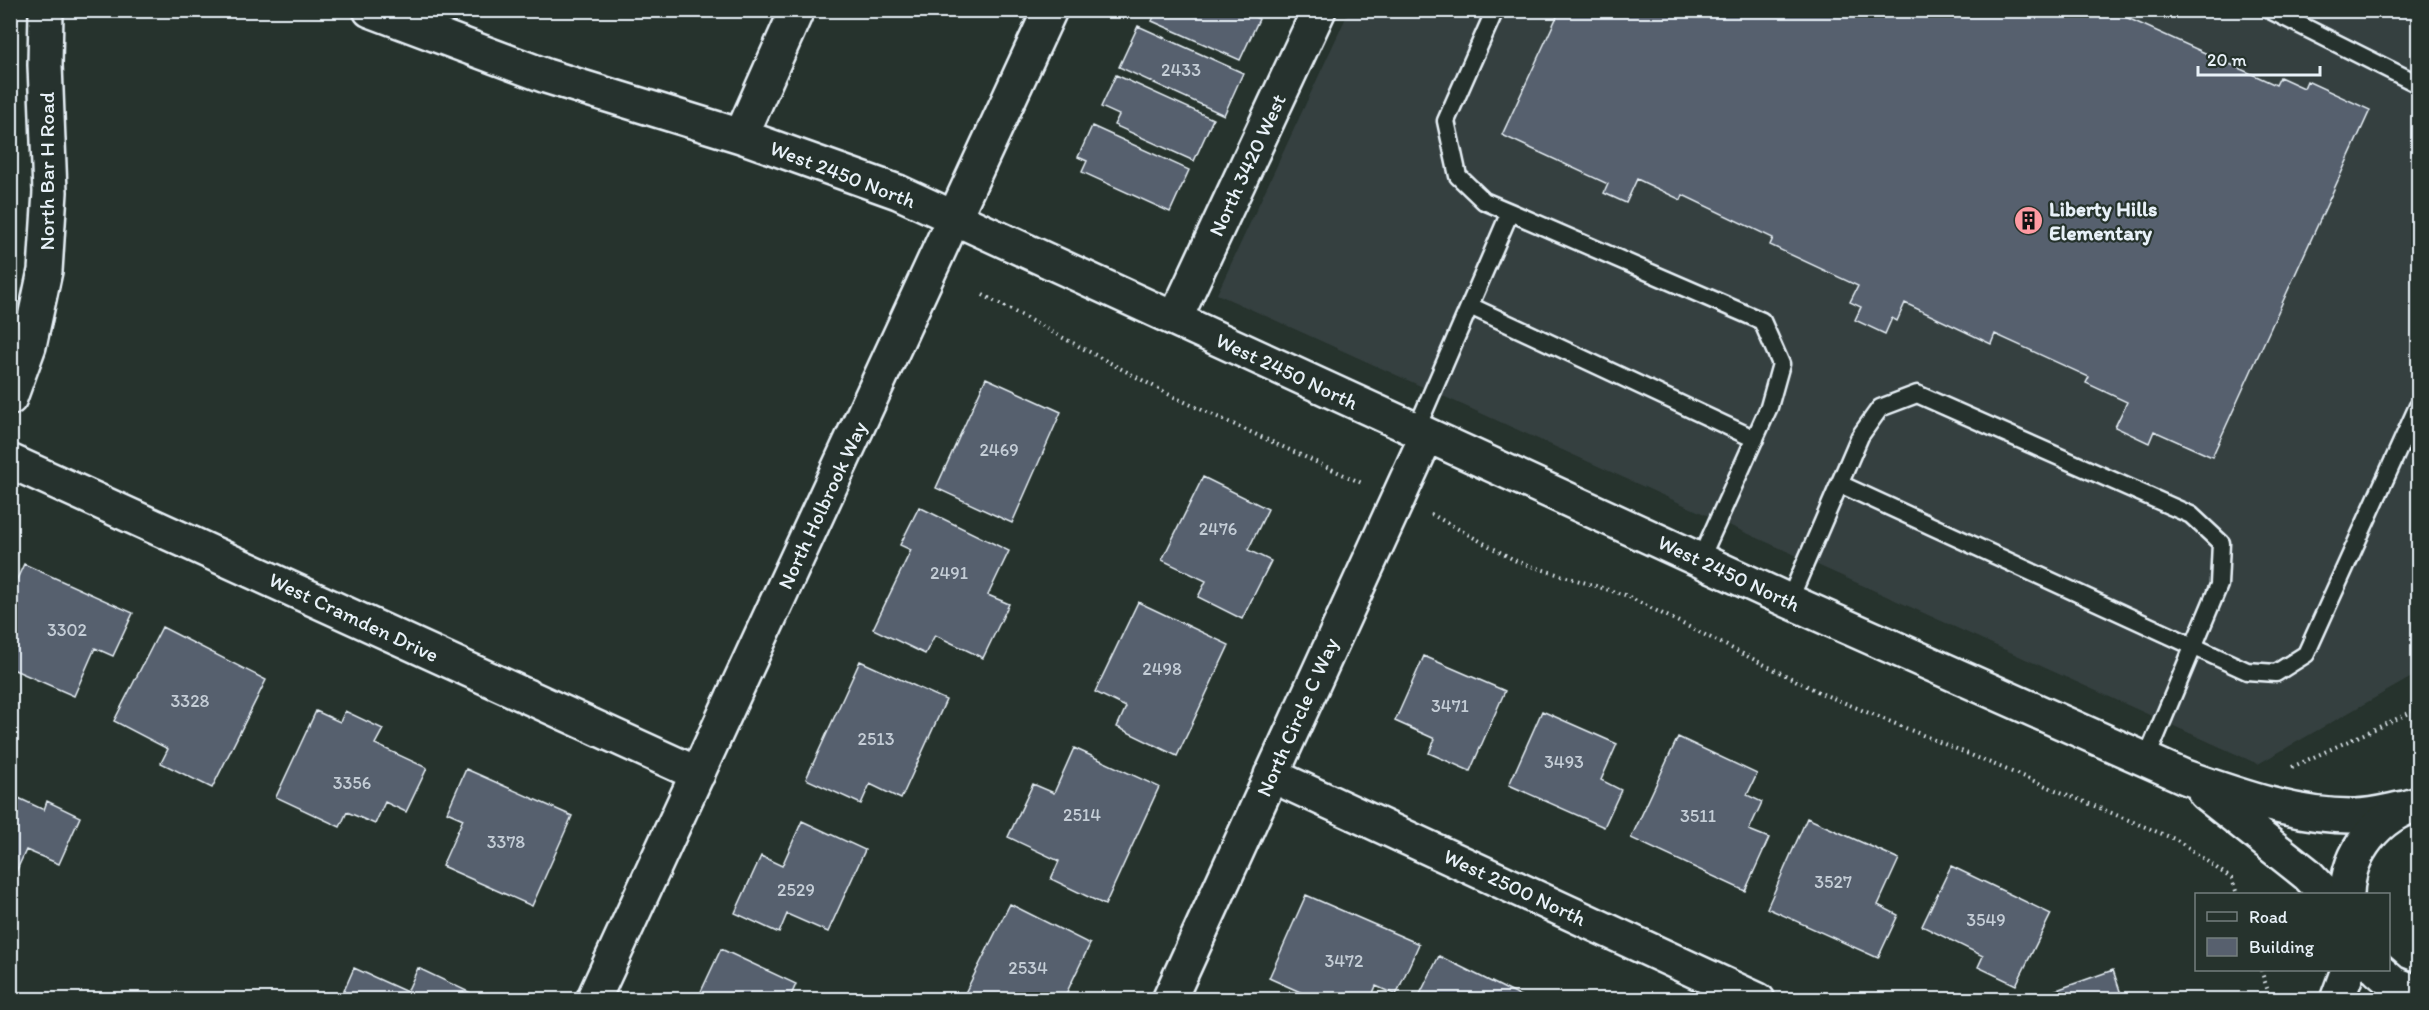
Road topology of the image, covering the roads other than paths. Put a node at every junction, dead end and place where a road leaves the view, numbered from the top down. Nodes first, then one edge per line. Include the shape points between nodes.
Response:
1 (46, 10) edge
2 (370, 10) edge
3 (797, 10) edge
4 (1050, 10) edge
5 (1318, 10) edge
6 (1495, 10) edge
7 (2270, 10) edge
8 (2418, 84) edge
9 (741, 136) junction
10 (1510, 212) junction
11 (955, 218) junction
12 (1470, 306) junction
13 (1175, 319) junction
14 (10, 398) edge
15 (2418, 406) edge
16 (1421, 432) junction
17 (1755, 439) junction
18 (10, 461) edge
19 (1840, 484) junction
20 (1700, 560) junction
21 (1789, 601) junction
22 (2194, 646) junction
23 (2146, 760) junction
24 (698, 774) junction
25 (1271, 775) junction
26 (2185, 777) junction
27 (2412, 806) edge
28 (2325, 893) edge
29 (2347, 893) edge
30 (2347, 971) edge
31 (2380, 971) edge
32 (2418, 993) edge
33 (592, 999) edge
34 (1169, 999) edge
35 (1758, 999) edge
36 (2337, 999) edge

1 - 14 street, North Bar H Road via 50,192 45,271 29,346
2 - 9 street, West 2450 North via 546,76
3 - 9 street
4 - 11 street, North Holbrook Way
5 - 13 street, North 3420 West
6 - 10 lane via 1446,121 1458,176 1484,201
7 - 8 lane
9 - 11 street, West 2450 North via 887,188
10 - 12 lane
10 - 17 lane via 1762,321 1781,364
11 - 13 street, West 2450 North
11 - 24 street, North Holbrook Way
12 - 16 lane
12 - 17 lane
13 - 16 street, West 2450 North
15 - 22 lane via 2306,654 2276,673 2247,671
16 - 20 street, West 2450 North
16 - 25 street, North Circle C Way
17 - 20 lane
18 - 24 street, West Cramden Drive
19 - 21 lane
19 - 22 lane
19 - 22 lane via 1860,436 1880,408 1917,393 2191,515 2221,543 2219,585
20 - 21 street, West 2450 North
21 - 23 street, West 2450 North
22 - 23 lane
23 - 26 street, West 2450 North
24 - 33 street, North Holbrook Way
25 - 34 street, North Circle C Way
25 - 35 street, West 2500 North
26 - 27 street, West 2450 North via 2296,810 2356,816
26 - 28 street, West 2450 North via 2307,873
27 - 29 street via 2382,822 2364,842 2352,865
30 - 36 street
31 - 32 street via 2393,982

